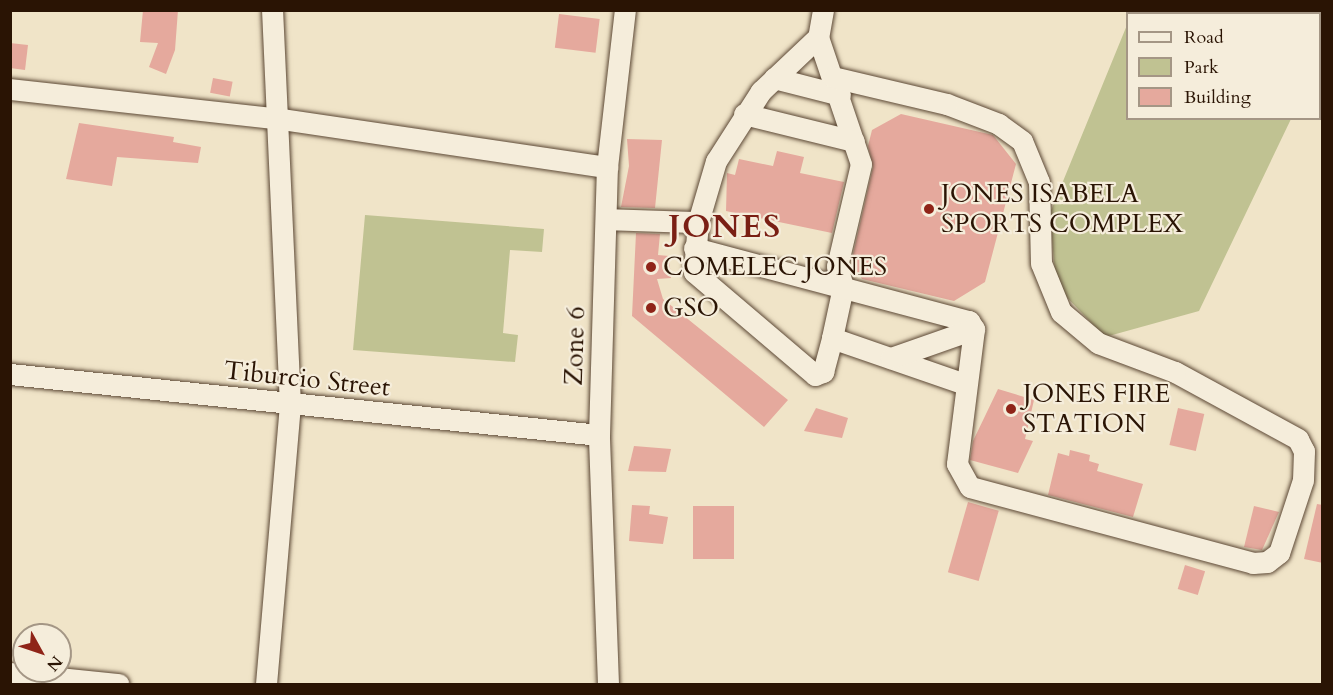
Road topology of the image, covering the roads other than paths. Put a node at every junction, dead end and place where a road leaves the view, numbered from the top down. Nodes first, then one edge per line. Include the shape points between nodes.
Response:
1 (272, 10) edge
2 (626, 10) edge
3 (824, 10) edge
4 (818, 38) junction
5 (774, 78) junction
6 (836, 86) junction
7 (10, 89) edge
8 (744, 114) junction
9 (281, 119) junction
10 (854, 141) junction
11 (607, 167) junction
12 (606, 219) junction
13 (698, 222) junction
14 (694, 248) junction
15 (843, 287) junction
16 (974, 329) junction
17 (832, 338) junction
18 (891, 358) junction
19 (10, 374) edge
20 (964, 384) junction
21 (290, 405) junction
22 (599, 435) junction
23 (10, 673) edge
24 (118, 684) edge
25 (266, 684) edge
26 (608, 684) edge

1 - 9 street
2 - 11 street, Zone 6
3 - 4 street
4 - 5 street
4 - 6 street
5 - 6 street
5 - 8 street
6 - 10 street
6 - 20 street via 947,104 999,124 1022,141 1039,182 1041,263 1061,312 1098,343 1175,372 1298,439 1304,451 1303,480 1287,539 1273,559 1253,563 969,487 957,464
7 - 9 street
8 - 10 street
8 - 13 street via 716,161
9 - 11 street
9 - 21 street
10 - 15 street via 861,164 837,266
11 - 12 street, Zone 6
12 - 13 street
12 - 22 street, Zone 6
13 - 14 street
14 - 15 street
14 - 17 street via 694,272 709,289 815,375 823,372
15 - 16 street via 965,318
15 - 17 street
16 - 18 street
16 - 20 street
17 - 18 street
18 - 20 street
19 - 21 street, Tiburcio Street
21 - 22 street, Tiburcio Street
21 - 25 street
22 - 26 street, Zone 6
23 - 24 street

